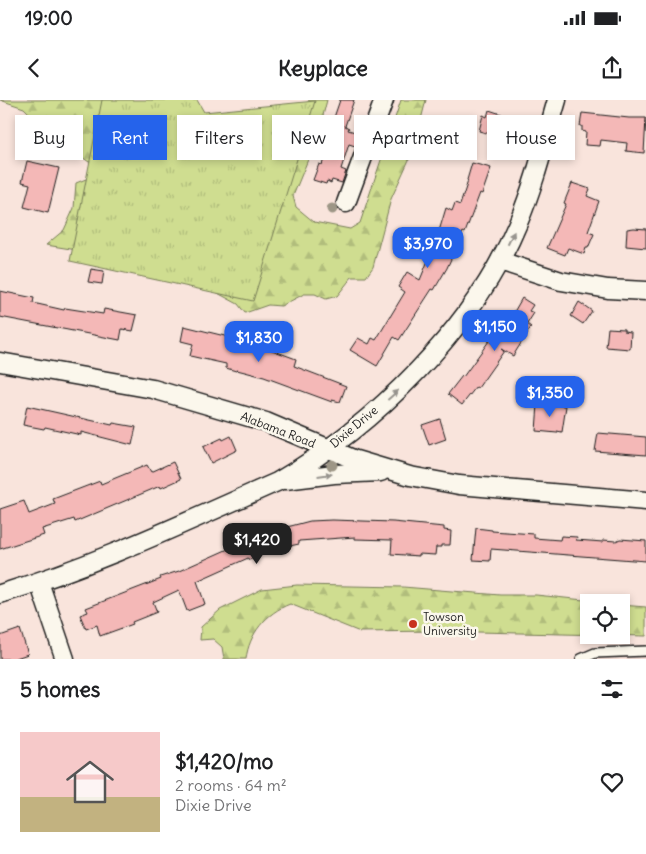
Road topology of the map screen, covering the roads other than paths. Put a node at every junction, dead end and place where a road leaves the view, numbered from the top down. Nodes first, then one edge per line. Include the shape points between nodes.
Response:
1 (384, 100) edge
2 (557, 100) edge
3 (346, 202) dead end
4 (500, 261) junction
5 (646, 292) edge
6 (0, 362) edge
7 (328, 449) junction
8 (392, 472) junction
9 (277, 482) junction
10 (646, 501) edge
11 (39, 582) junction
12 (0, 594) edge
13 (646, 652) edge
14 (66, 659) edge
15 (581, 659) edge

1 - 3 street
4 -> 2 street, Dixie Drive via 521,214
4 - 5 street via 560,281
7 -> 4 street, Dixie Drive via 395,394 429,359 460,321
6 - 7 street, Alabama Road via 153,389 266,422
7 - 8 street, Alabama Road
7 - 9 street, Dixie Drive
9 -> 8 street via 334,474
8 - 10 street, Alabama Road via 459,485
9 - 11 street, Dixie Drive via 122,551
11 - 12 street, Dixie Drive
11 - 14 street
13 - 15 lane via 595,653

